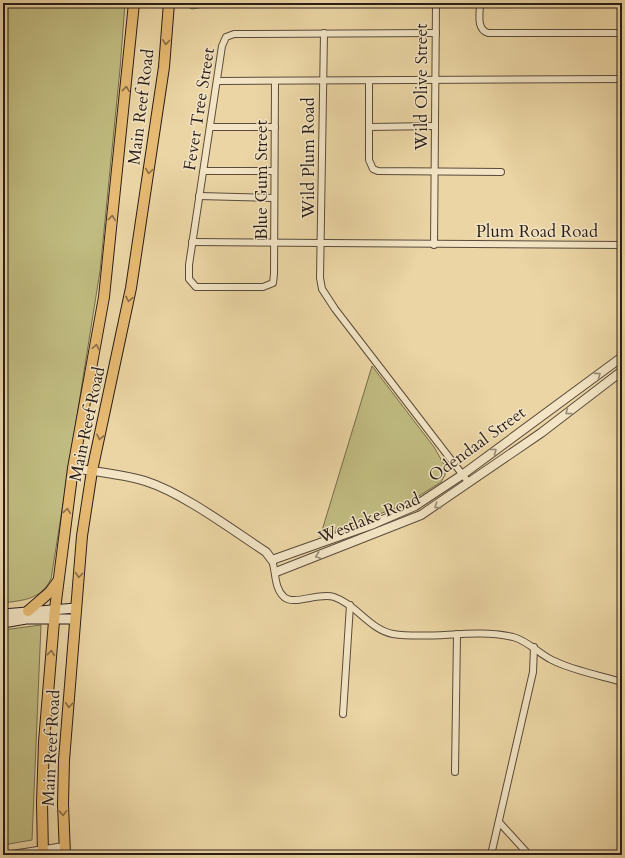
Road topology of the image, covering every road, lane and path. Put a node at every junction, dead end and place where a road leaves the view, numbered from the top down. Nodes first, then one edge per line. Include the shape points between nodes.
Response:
1 (134, 3) edge
2 (168, 3) edge
3 (436, 3) edge
4 (480, 3) edge
5 (324, 33) junction
6 (436, 33) junction
7 (622, 33) edge
8 (622, 79) edge
9 (435, 80) junction
10 (217, 81) junction
11 (275, 81) junction
12 (369, 81) junction
13 (322, 82) junction
14 (435, 126) junction
15 (210, 127) junction
16 (275, 127) junction
17 (369, 127) junction
18 (204, 171) junction
19 (274, 171) junction
20 (435, 172) junction
21 (501, 172) dead end
22 (199, 196) junction
23 (274, 198) junction
24 (192, 242) junction
25 (274, 243) junction
26 (321, 243) junction
27 (434, 244) junction
28 (622, 245) edge
29 (274, 280) joint
30 (622, 357) edge
31 (622, 372) edge
32 (73, 468) junction
33 (92, 471) junction
34 (462, 475) junction
35 (469, 483) junction
36 (272, 560) junction
37 (276, 572) junction
38 (58, 581) junction
39 (350, 605) junction
40 (76, 608) junction
41 (55, 609) junction
42 (28, 611) junction
43 (3, 614) edge
44 (54, 619) junction
45 (75, 619) junction
46 (3, 623) edge
47 (458, 634) junction
48 (534, 647) junction
49 (622, 682) edge
50 (343, 714) dead end
51 (455, 772) dead end
52 (499, 822) junction
53 (65, 851) edge
54 (43, 852) edge
55 (12, 855) edge
56 (491, 855) edge
57 (529, 855) edge

32 -> 1 main road, Main Reef Road via 104,297
2 -> 33 main road, Main Reef Road via 164,67 131,288
3 - 6 street, Wild Olive Street
4 - 7 street via 480,26 488,33
5 - 6 street, Fever Tree Street
5 - 10 street, Fever Tree Street via 230,35 224,40
5 - 13 street
6 - 9 street, Wild Olive Street
8 - 9 street, Wild Plum Road
9 - 12 street, Wild Plum Road
9 - 14 street, Wild Olive Street
10 - 11 street
10 - 15 street, Fever Tree Street
11 - 13 street
11 - 16 street, Blue Gum Street
12 - 13 street, Wild Plum Road
12 - 17 street
13 - 26 street, Wild Plum Road
14 - 17 street
14 - 20 street, Wild Olive Street
15 - 16 street
15 - 18 street, Fever Tree Street
16 - 19 street, Blue Gum Street
17 - 20 street via 369,160 373,168
18 - 19 street
18 - 22 street, Fever Tree Street
19 - 23 street, Blue Gum Street
20 - 21 street
20 - 27 street, Wild Olive Street
22 - 23 street
22 - 24 street, Fever Tree Street
23 - 25 street, Blue Gum Street
24 - 25 street, Plum Road Road
24 - 29 street, Fever Tree Street via 188,276 196,287 266,287
25 - 26 street, Plum Road Road
25 - 29 street, Blue Gum Street
26 - 27 street, Plum Road Road
26 - 34 street, Wild Plum Road via 320,278 324,293
27 - 28 street, Plum Road Road
34 -> 30 street, Odendaal Street
31 -> 35 street, Odendaal Street
32 - 33 street
38 -> 32 main road, Main Reef Road
33 - 36 street via 136,479 160,487 266,552
33 -> 40 main road, Main Reef Road via 82,536
34 - 35 street, Wild Plum Road
34 - 36 street, Odendaal Street via 415,506 396,515
35 -> 37 street, Westlake Road via 421,515
36 - 37 street
37 - 39 street via 276,582 285,598 291,600 327,595
38 - 41 main road, Main Reef Road
38 - 42 main road via 50,592
39 - 47 street via 361,616 390,633
39 - 50 street
40 - 41 main road
40 - 45 main road, Main Reef Road
41 - 42 main road
41 - 44 main road, Main Reef Road
42 - 43 main road
44 - 45 main road
44 - 46 main road via 26,619
54 -> 44 main road, Main Reef Road via 44,750
45 -> 53 main road, Main Reef Road via 64,760
47 - 48 street via 504,636 520,639
47 - 51 street
48 - 49 street via 551,660 563,665
48 - 52 street via 533,672
52 - 56 street
52 - 57 street
53 - 54 street
54 - 55 street

